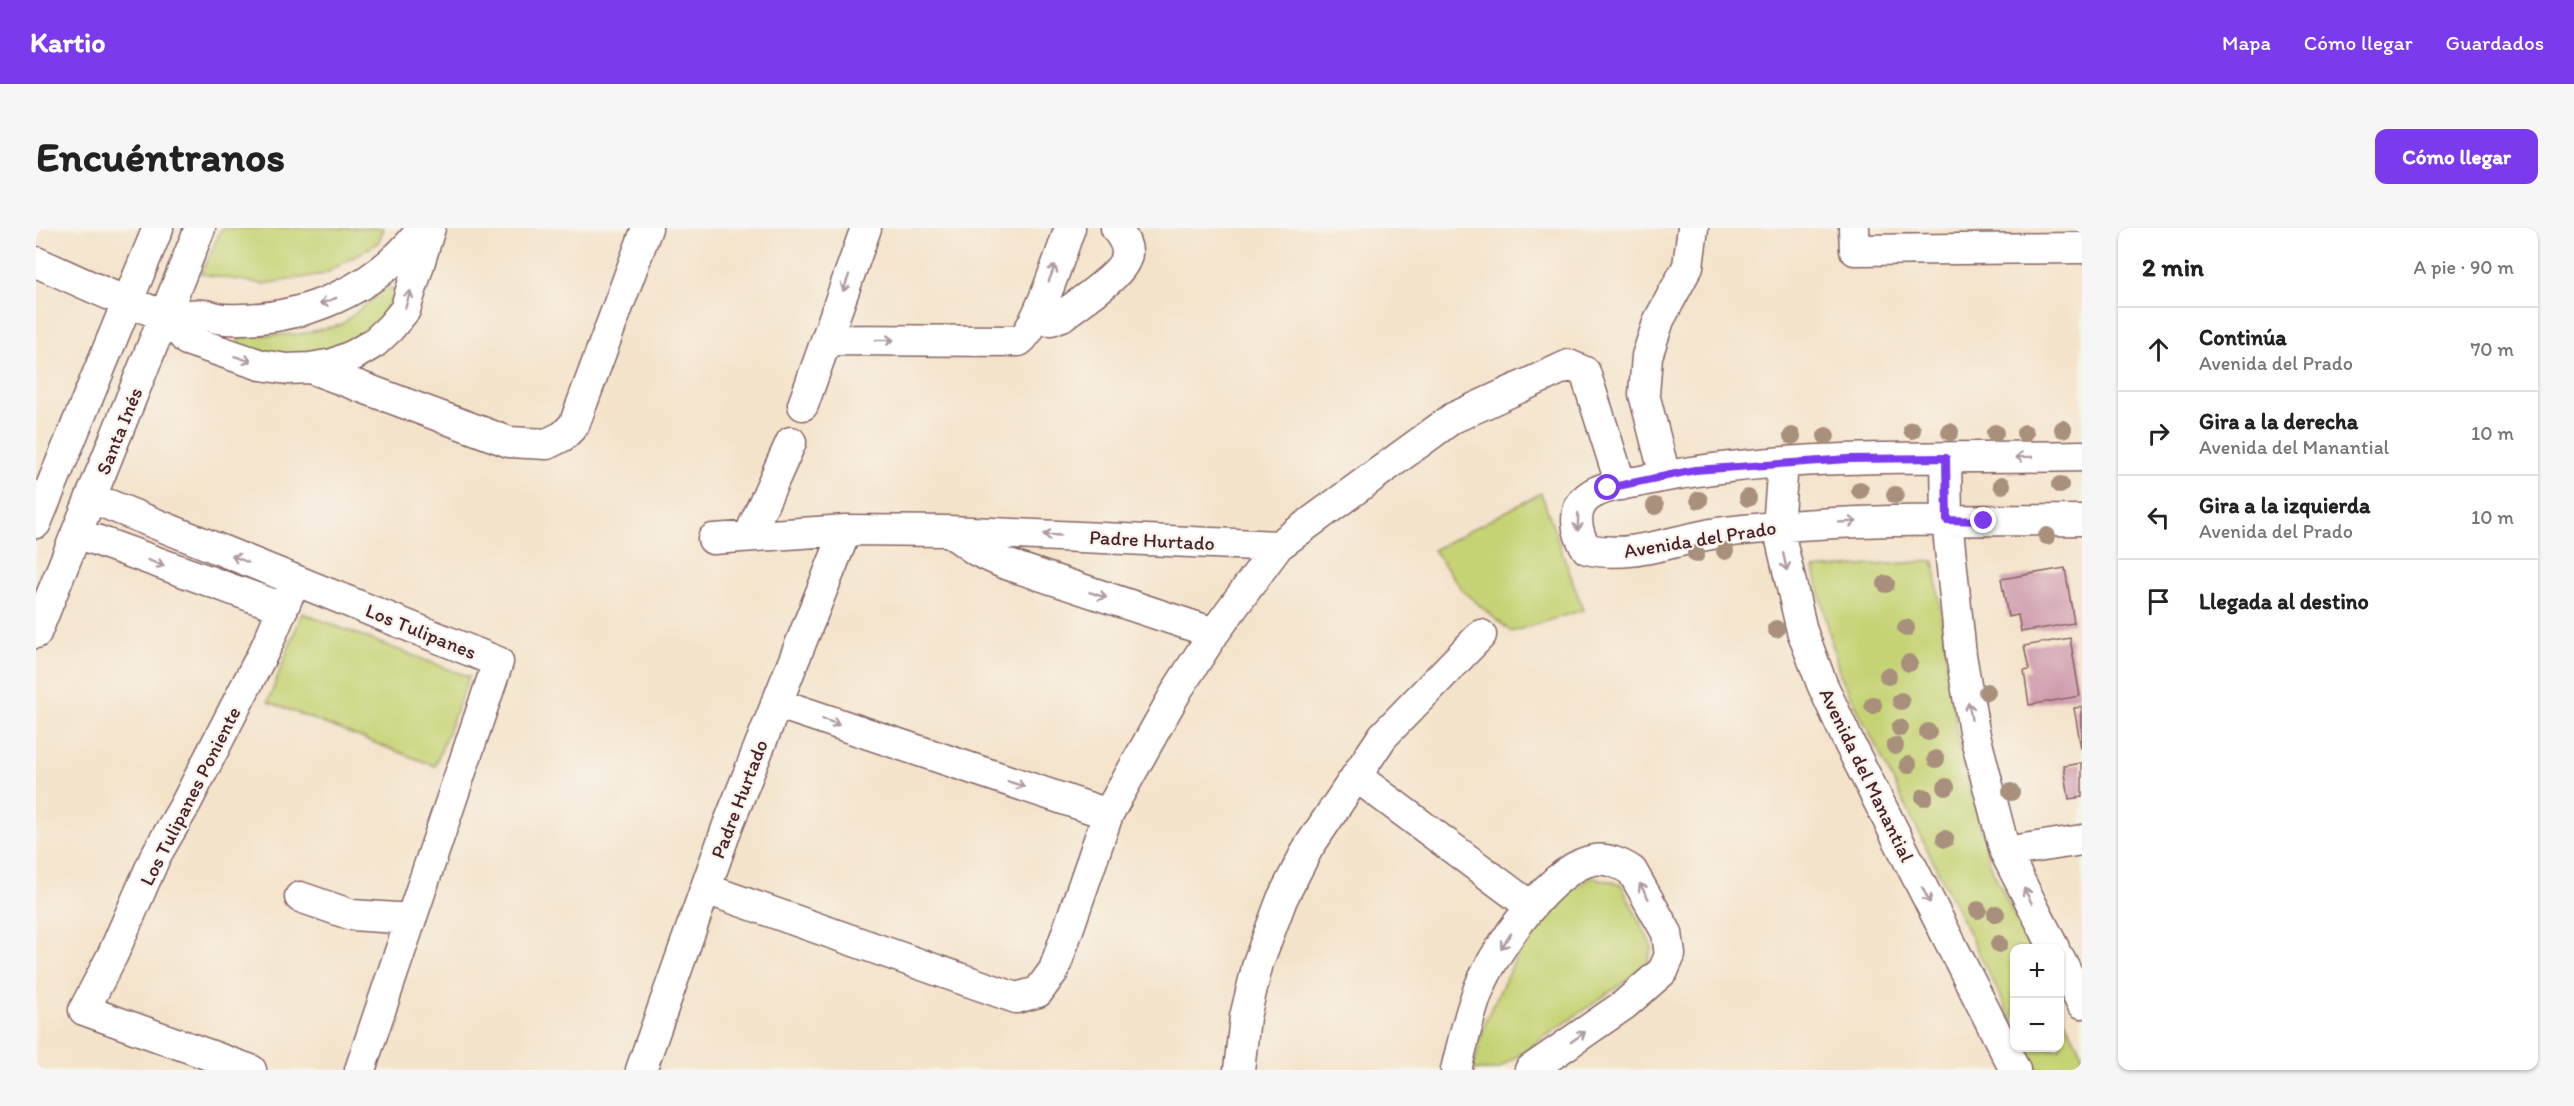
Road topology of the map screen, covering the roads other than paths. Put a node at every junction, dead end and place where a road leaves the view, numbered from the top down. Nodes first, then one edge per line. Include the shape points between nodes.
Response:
1 (158, 228) edge
2 (200, 228) edge
3 (423, 228) edge
4 (430, 228) edge
5 (646, 228) edge
6 (866, 228) edge
7 (1070, 228) edge
8 (1116, 228) edge
9 (1693, 228) edge
10 (1854, 228) edge
11 (2002, 239) edge
12 (2082, 248) edge
13 (36, 262) edge
14 (127, 302) junction
15 (165, 315) junction
16 (1035, 319) junction
17 (826, 340) junction
18 (310, 368) junction
19 (803, 405) dead end
20 (791, 442) dead end
21 (2082, 456) edge
22 (1946, 458) junction
23 (1783, 463) junction
24 (1665, 476) junction
25 (1621, 485) junction
26 (42, 493) edge
27 (92, 498) junction
28 (2082, 519) edge
29 (1947, 520) junction
30 (36, 523) edge
31 (1778, 527) junction
32 (846, 530) junction
33 (949, 531) junction
34 (77, 532) junction
35 (749, 536) junction
36 (713, 539) dead end
37 (1278, 546) junction
38 (288, 595) junction
39 (36, 633) edge
40 (1214, 633) junction
41 (1481, 635) dead end
42 (776, 703) junction
43 (1357, 777) junction
44 (1108, 814) junction
45 (2082, 840) edge
46 (2005, 852) junction
47 (706, 889) junction
48 (300, 897) dead end
49 (1530, 906) junction
50 (411, 919) junction
51 (2052, 944) edge
52 (2064, 967) edge
53 (2082, 1003) edge
54 (251, 1070) edge
55 (360, 1070) edge
56 (641, 1070) edge
57 (1239, 1070) edge
58 (1456, 1070) edge
59 (1530, 1070) edge
60 (2015, 1070) edge

1 - 14 street
2 - 15 street, Santa Inés
3 -> 15 street via 393,261 367,281 310,309 251,319
18 -> 4 street via 354,355 390,328 405,310
5 - 18 street via 574,425 547,444 509,442
6 -> 17 street
16 -> 7 street
8 - 16 street via 1125,241 1127,256 1121,269 1062,316
9 - 24 street via 1688,266 1659,320 1647,356 1644,394
10 - 11 street via 1855,250
11 - 12 street
13 - 14 street
14 - 15 street
14 - 26 street
15 -> 18 street via 187,340 261,365
15 - 27 street, Santa Inés
17 -> 16 street via 1018,341
17 - 19 street
20 - 35 street
21 -> 22 street, Avenida del Prado
22 - 23 street, Avenida del Prado
22 - 29 street
23 - 24 street, Avenida del Prado
23 - 31 street, Avenida del Manantial
24 - 25 street, Avenida del Prado
25 -> 31 street, Avenida del Prado via 1583,501 1576,519 1587,549 1628,552 1718,532
25 - 37 street via 1585,372 1569,365 1453,418
26 - 30 street
27 - 34 street, Santa Inés
38 -> 27 street, Los Tulipanes
28 - 29 street, Avenida del Prado
31 -> 29 street, Avenida del Prado
46 -> 29 street via 1974,731 1961,655
31 -> 60 street, Avenida del Manantial via 1802,631 1822,684
32 - 33 street, Padre Hurtado
32 - 35 street, Padre Hurtado
32 - 42 street, Padre Hurtado
37 -> 33 street, Padre Hurtado
33 -> 40 street via 1003,563
34 -> 38 street, Los Tulipanes
34 - 39 street, Santa Inés
35 - 36 street, Padre Hurtado
37 - 40 street
38 - 50 street, Los Tulipanes via 498,662
38 - 54 street, Los Tulipanes Poniente via 267,645 156,855 84,1010
40 - 44 street
41 - 43 street via 1383,735
42 -> 44 street
42 - 47 street, Padre Hurtado
43 - 49 street
43 - 57 street via 1308,848 1269,928 1245,1017
44 - 47 street via 1054,970 1038,992 1016,998
45 - 46 street
51 -> 46 street
47 - 56 street, Padre Hurtado
48 - 50 street via 352,915
49 -> 58 street via 1497,953 1481,985
59 -> 49 street via 1624,1005 1663,971 1670,954 1667,933 1632,871 1616,863 1593,860 1569,872
50 - 55 street
52 - 53 street

